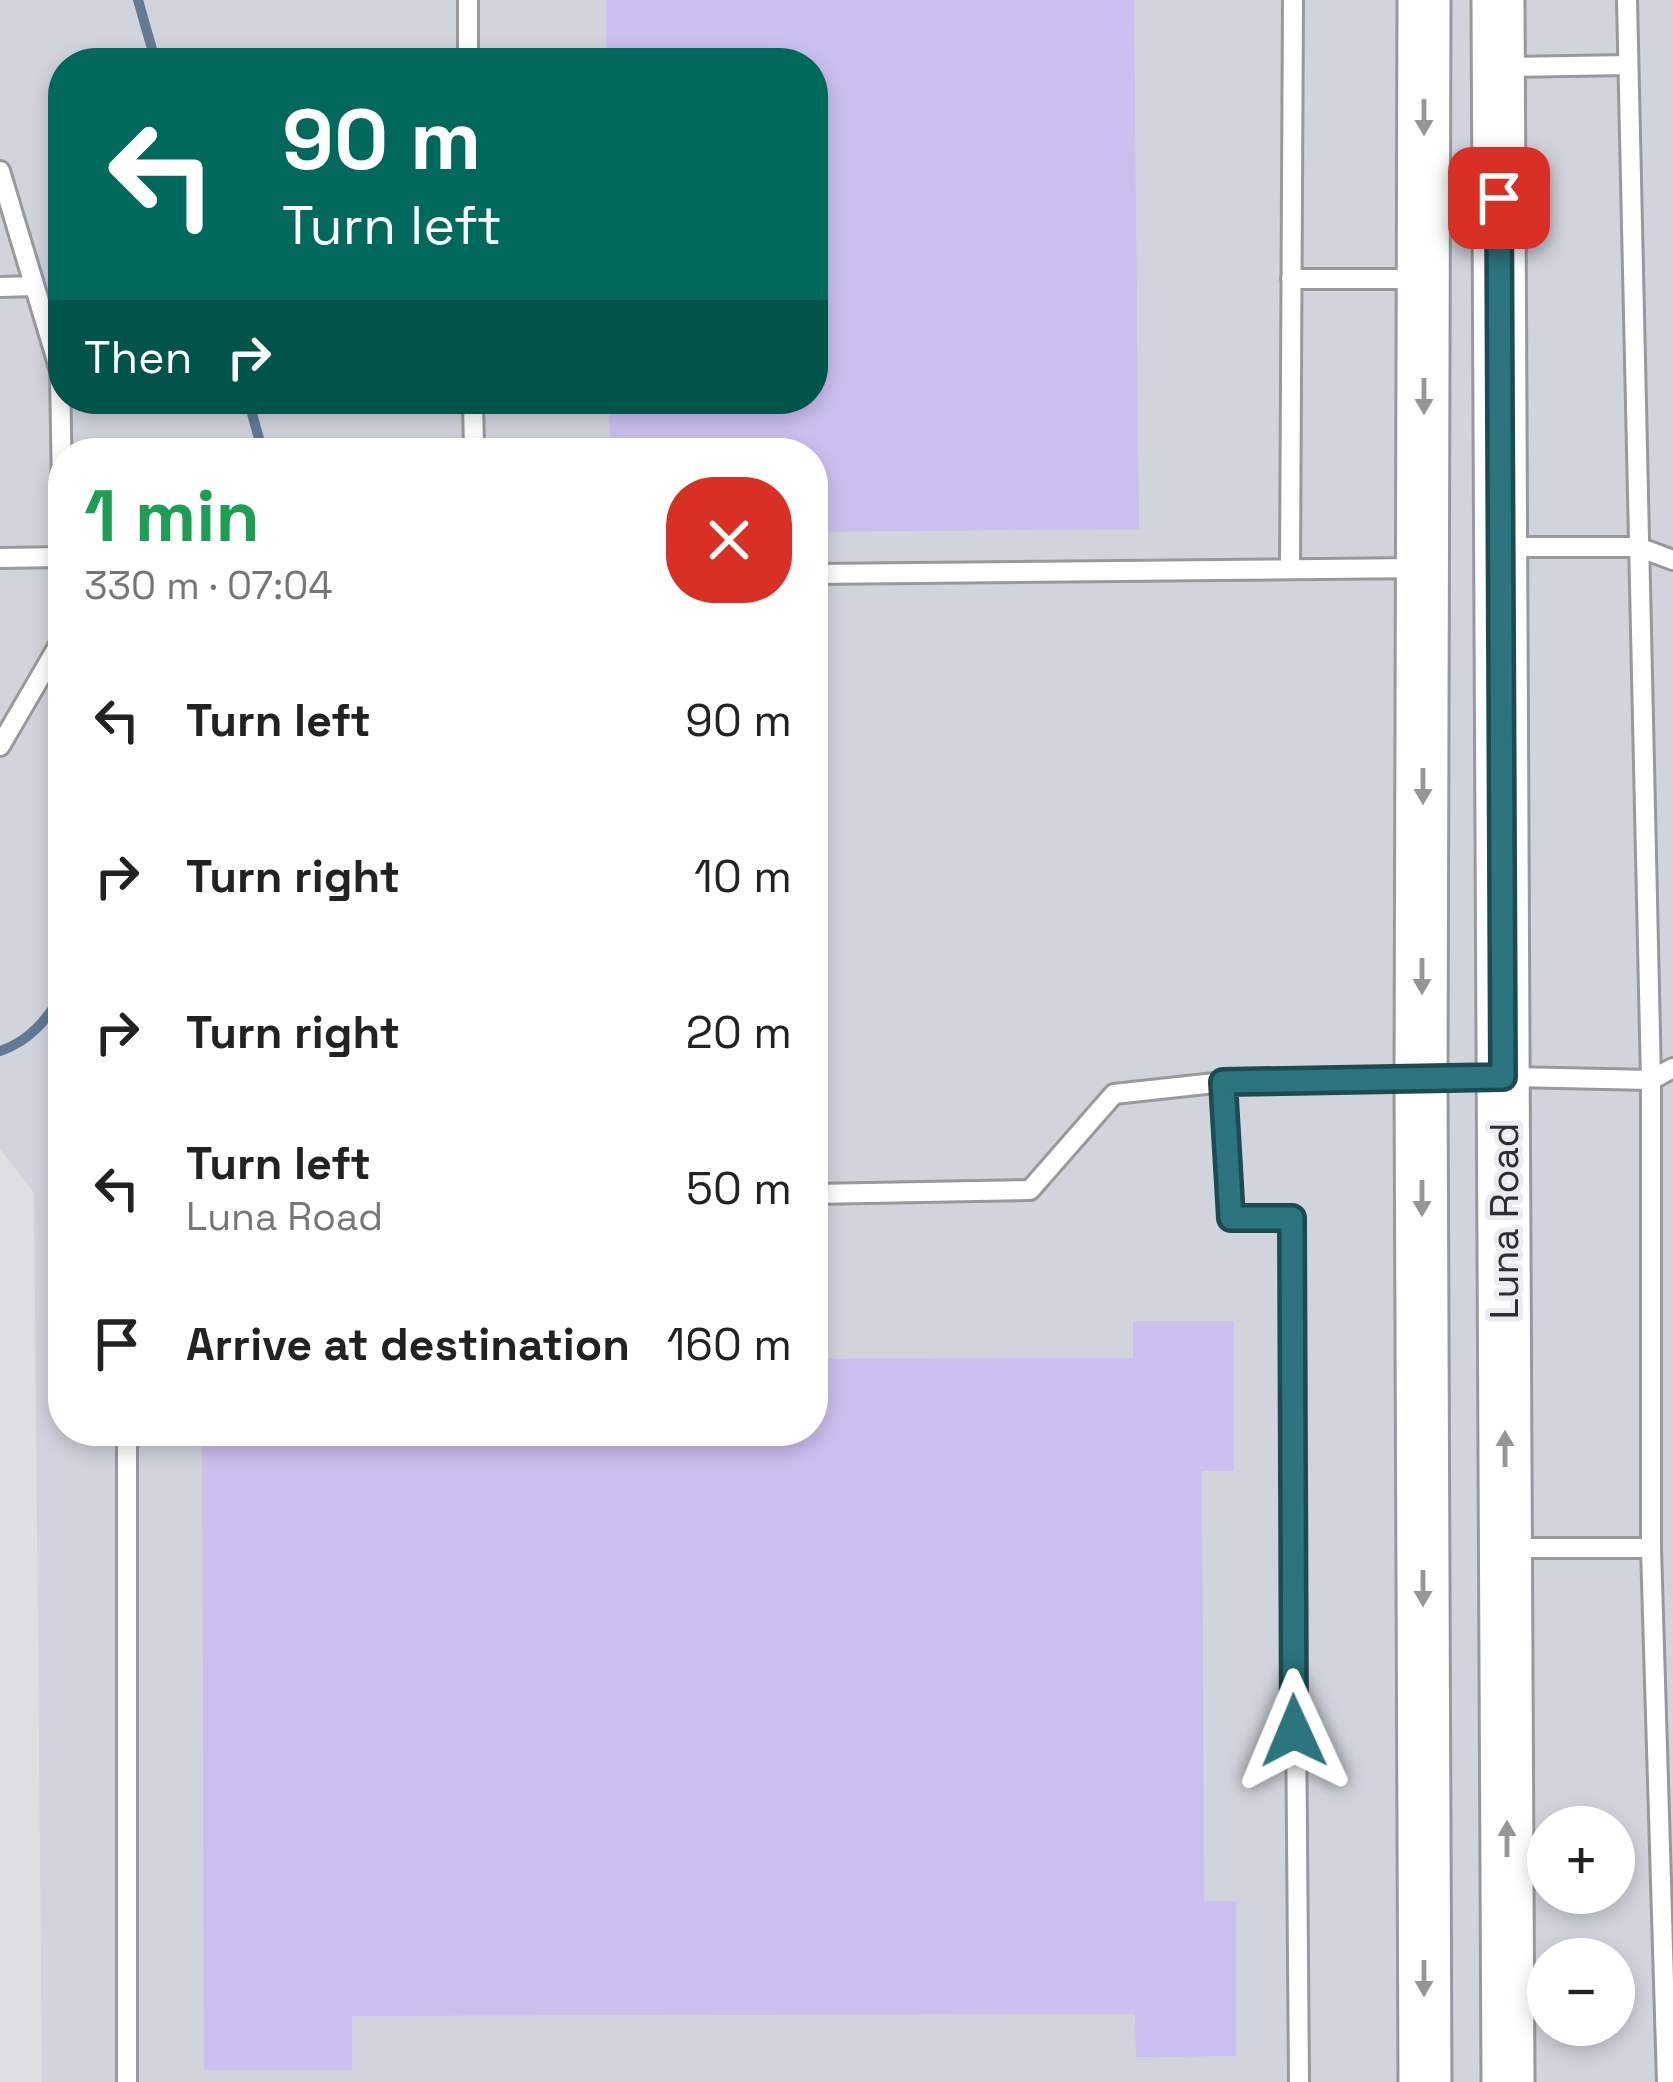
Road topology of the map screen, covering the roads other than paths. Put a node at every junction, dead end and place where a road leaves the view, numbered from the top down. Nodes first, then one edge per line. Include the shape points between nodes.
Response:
1 (468, 0) edge
2 (1292, 0) edge
3 (1424, 0) edge
4 (1498, 0) edge
5 (1627, 0) edge
6 (468, 48) edge
7 (1628, 65) junction
8 (1498, 67) junction
9 (0, 171) edge
10 (1291, 279) junction
11 (1424, 279) junction
12 (0, 286) edge
13 (34, 286) junction
14 (48, 332) edge
15 (1501, 547) junction
16 (1638, 547) junction
17 (48, 555) edge
18 (0, 558) edge
19 (1673, 560) edge
20 (1290, 568) junction
21 (1424, 568) junction
22 (828, 574) edge
23 (48, 664) edge
24 (0, 746) edge
25 (1673, 1068) edge
26 (1503, 1077) junction
27 (1651, 1080) junction
28 (1421, 1081) junction
29 (1223, 1082) junction
30 (828, 1194) edge
31 (127, 1446) edge
32 (1505, 1548) junction
33 (1651, 1548) junction
34 (1670, 2037) edge
35 (127, 2082) edge
36 (1299, 2082) edge
37 (1424, 2082) edge
38 (1508, 2082) edge
39 (1667, 2082) edge

1 - 6 lane
2 - 10 lane
3 -> 11 main road
4 - 8 main road, Luna Road
5 - 7 lane
7 - 8 lane
7 - 16 lane
8 - 15 main road, Luna Road
9 - 13 lane
10 - 11 lane
10 - 20 lane
11 -> 21 main road
12 - 13 lane
13 - 14 lane
15 - 16 lane
15 - 26 main road, Luna Road
16 - 19 lane
16 - 27 lane
17 - 18 lane
20 - 21 lane
20 - 22 lane
21 -> 28 main road
23 - 24 lane
25 - 27 lane
26 - 27 lane
26 - 28 main road
32 -> 26 main road, Luna Road
27 - 33 lane
28 - 29 lane
28 -> 37 main road
29 - 30 lane via 1114,1094 1030,1190
29 - 36 lane via 1231,1218 1292,1218
31 - 35 lane
32 - 33 lane
38 -> 32 main road, Luna Road
33 - 34 lane
34 - 39 lane

